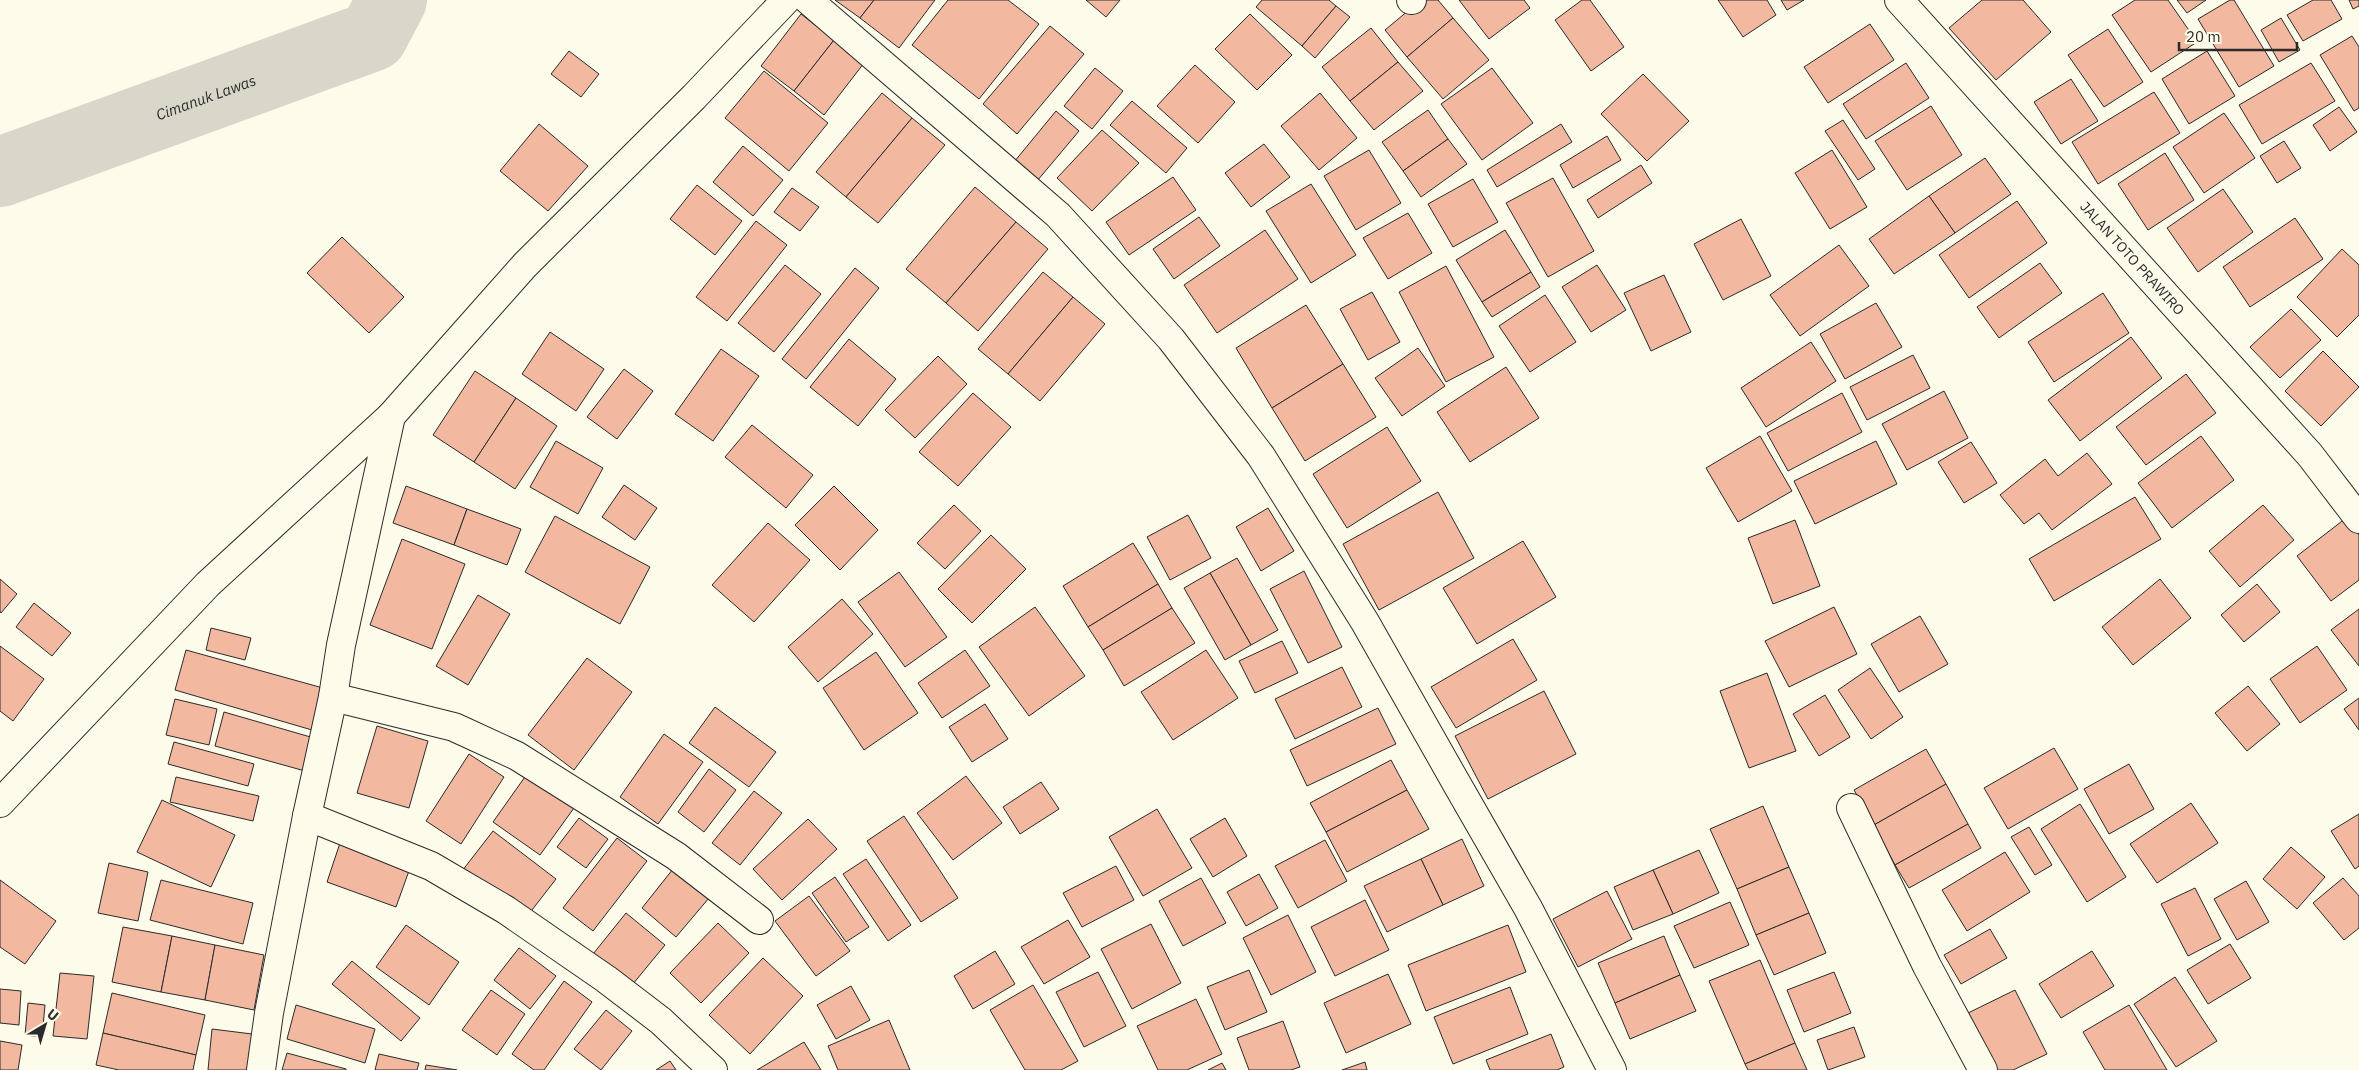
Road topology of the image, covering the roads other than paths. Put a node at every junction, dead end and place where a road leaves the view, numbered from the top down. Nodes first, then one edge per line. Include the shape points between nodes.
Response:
1 (786, 0) edge
2 (808, 0) edge
3 (1899, 0) edge
4 (391, 416) junction
5 (2359, 519) edge
6 (333, 697) junction
7 (0, 803) edge
8 (1851, 808) dead end
9 (306, 816) junction
10 (759, 920) dead end
11 (262, 1070) edge
12 (713, 1070) edge
13 (1612, 1070) edge
14 (1983, 1070) edge

1 - 4 street via 694,97 525,265
2 - 13 street via 1058,215 1171,339 1261,456 1365,622 1468,802 1528,908
3 - 5 street, JALAN TOTO PRAWIRO via 2310,455
4 - 6 street via 341,645
4 - 7 street via 208,584
6 - 9 street
6 - 10 street via 454,727 517,756 676,856
8 - 14 street via 1927,966
9 - 11 street via 269,1013
9 - 12 street via 431,866 506,910 606,978 661,1021

